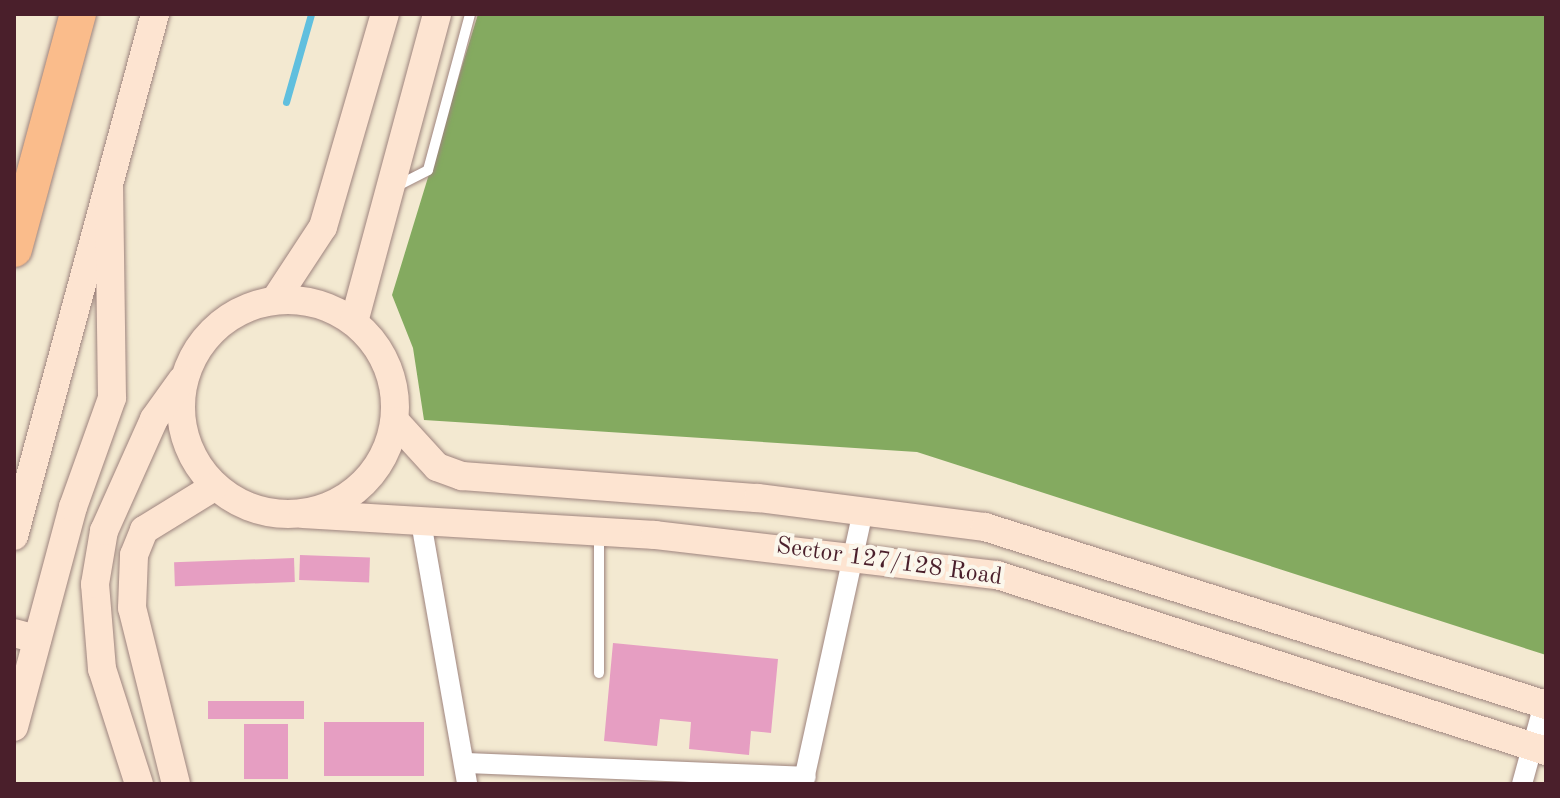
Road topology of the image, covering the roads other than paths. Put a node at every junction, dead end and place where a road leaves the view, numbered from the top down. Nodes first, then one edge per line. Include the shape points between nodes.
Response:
1 (78, 14) edge
2 (155, 14) edge
3 (385, 14) edge
4 (437, 14) edge
5 (470, 14) edge
6 (109, 186) junction
7 (390, 189) junction
8 (14, 249) edge
9 (275, 300) junction
10 (354, 322) junction
11 (186, 375) junction
12 (112, 398) junction
13 (154, 419) junction
14 (395, 421) junction
15 (214, 487) junction
16 (863, 511) junction
17 (303, 514) junction
18 (421, 522) junction
19 (599, 532) junction
20 (14, 536) edge
21 (857, 555) junction
22 (26, 636) edge
23 (599, 673) dead end
24 (1545, 705) edge
25 (14, 727) edge
26 (1539, 748) edge
27 (464, 763) junction
28 (804, 780) edge
29 (139, 784) edge
30 (176, 784) edge
31 (467, 784) edge
32 (1522, 784) edge

1 - 8 highway
2 - 6 street
3 - 9 street via 323,227
4 - 7 street
5 - 7 lane via 428,170
6 - 12 street
6 - 20 street
7 - 10 street
9 - 10 street via 317,303
9 - 11 street via 236,312 205,339
10 - 14 street via 384,361
11 - 13 street
11 - 15 street via 186,440
12 - 13 street
12 - 22 street
13 - 29 street via 104,531 95,584 102,669
14 - 16 street, Sector 127/128 Road via 437,467 462,476
14 - 17 street via 386,455 365,483 336,504
15 - 17 street via 261,511
15 - 30 street via 144,530 134,555 132,608
16 - 21 street
16 - 24 street, Sector 127/128 Road via 985,527
17 - 18 street, Sector 127/128 Road
18 - 19 street, Sector 127/128 Road
18 - 27 street
19 - 21 street, Sector 127/128 Road
19 - 23 lane
21 - 26 street, Sector 127/128 Road via 997,575
21 - 28 street
22 - 25 street
24 - 26 street
26 - 32 street
27 - 28 street
27 - 31 street

